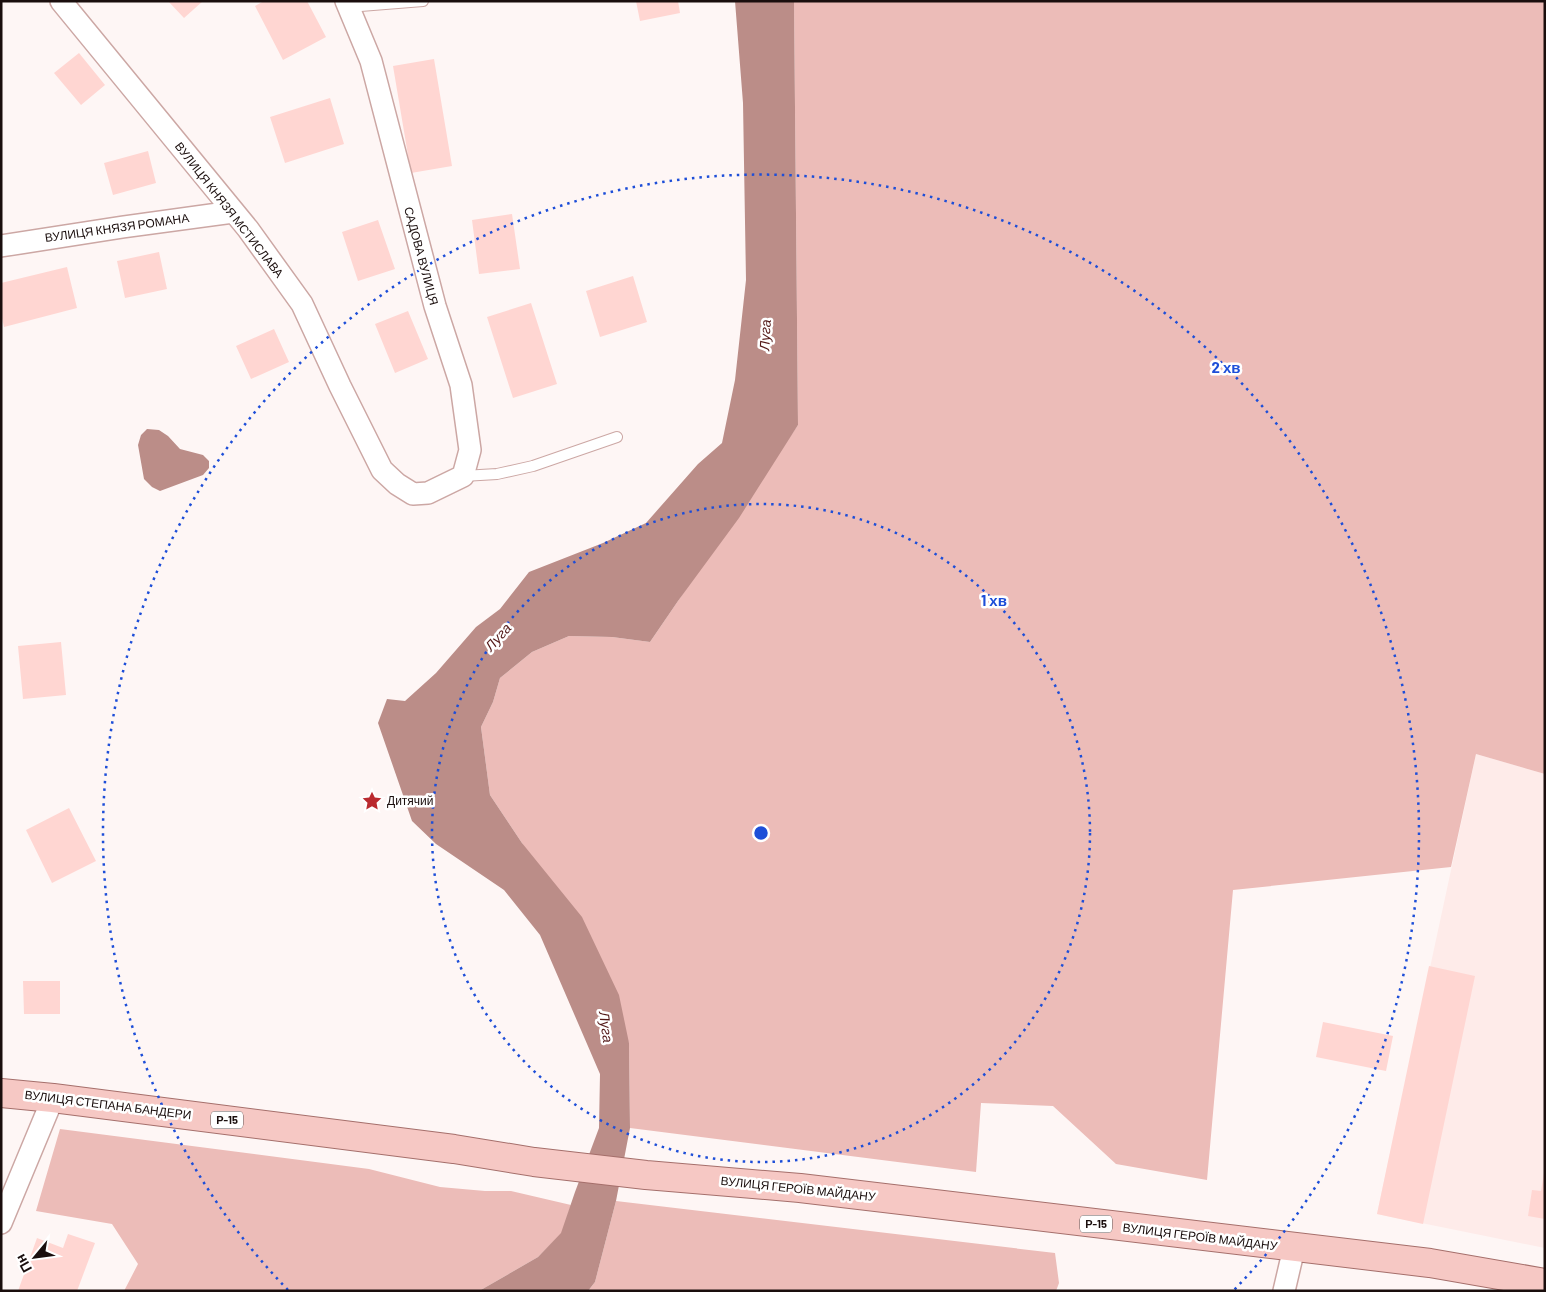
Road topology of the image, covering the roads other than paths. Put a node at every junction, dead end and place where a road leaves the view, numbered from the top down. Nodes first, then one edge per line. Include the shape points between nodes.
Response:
1 (61, 1) edge
2 (423, 1) edge
3 (347, 4) edge
4 (233, 212) junction
5 (1, 246) edge
6 (617, 437) dead end
7 (463, 476) junction
8 (1, 1092) edge
9 (52, 1098) junction
10 (646, 1175) joint
11 (1, 1223) edge
12 (1294, 1248) junction
13 (1545, 1282) edge
14 (1284, 1291) edge

1 - 4 street, ВУЛИЦЯ КНЯЗЯ МСТИСЛАВА
2 - 3 lane
3 - 7 street, САДОВА ВУЛИЦЯ via 371,60 434,306 461,385 470,450
4 - 5 street, ВУЛИЦЯ КНЯЗЯ РОМАНА
4 - 7 street, ВУЛИЦЯ КНЯЗЯ МСТИСЛАВА via 302,304 382,470 413,494 428,493
6 - 7 lane via 533,466 497,474
8 - 9 main road, ВУЛИЦЯ СТЕПАНА БАНДЕРИ / Р-15
9 - 10 main road, ВУЛИЦЯ СТЕПАНА БАНДЕРИ / Р-15
9 - 11 street
10 - 12 main road, ВУЛИЦЯ ГЕРОЇВ МАЙДАНУ / Р-15 via 800,1188
12 - 13 main road, ВУЛИЦЯ ГЕРОЇВ МАЙДАНУ / Р-15 via 1430,1263
12 - 14 street

